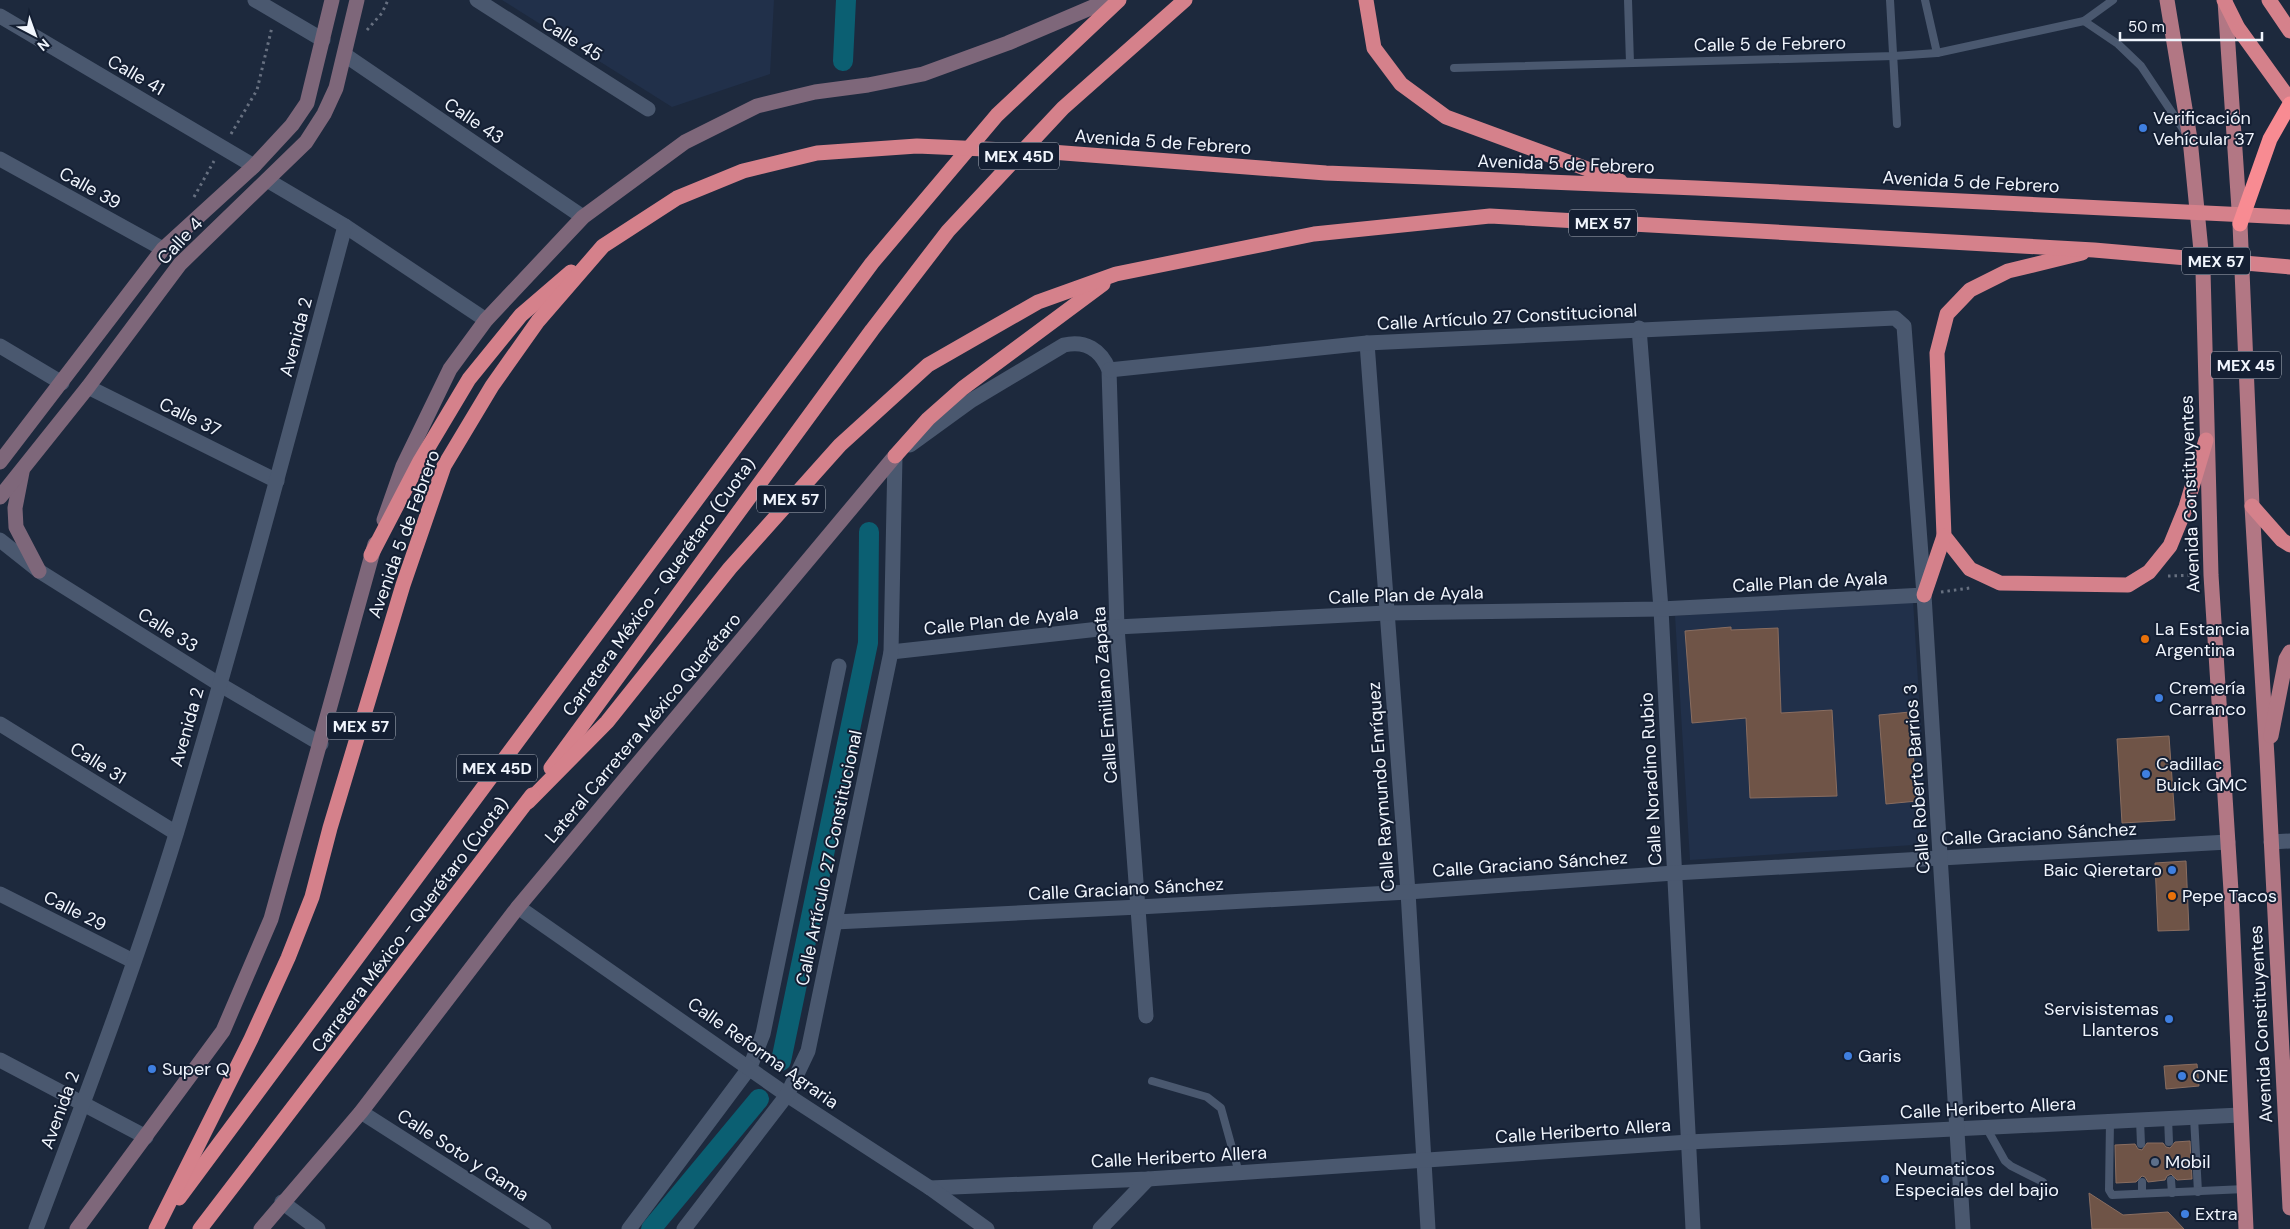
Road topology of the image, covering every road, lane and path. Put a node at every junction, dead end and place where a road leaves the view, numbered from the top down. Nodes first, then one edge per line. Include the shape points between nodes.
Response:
1 (255, 0) edge
2 (332, 0) edge
3 (357, 0) edge
4 (476, 0) edge
5 (1109, 0) edge
6 (1119, 0) edge
7 (1185, 0) edge
8 (1366, 0) edge
9 (1628, 0) edge
10 (1890, 0) edge
11 (1925, 0) edge
12 (2113, 0) edge
13 (2167, 0) edge
14 (2224, 0) edge
15 (2269, 0) edge
16 (275, 12) junction
17 (0, 16) edge
18 (2084, 20) junction
19 (2290, 31) edge
20 (323, 40) junction
21 (1937, 53) junction
22 (345, 55) junction
23 (1894, 56) junction
24 (1630, 63) junction
25 (1454, 68) dead end
26 (2290, 102) edge
27 (648, 109) dead end
28 (1897, 124) dead end
29 (2190, 139) junction
30 (223, 147) junction
31 (0, 159) edge
32 (254, 166) junction
33 (267, 180) junction
34 (1633, 186) junction
35 (193, 198) dead end
36 (2286, 216) edge
37 (583, 217) junction
38 (2240, 224) junction
39 (345, 226) junction
40 (604, 246) junction
41 (163, 249) junction
42 (2094, 250) junction
43 (2290, 267) edge
44 (1116, 274) junction
45 (486, 320) junction
46 (1904, 326) joint
47 (1639, 328) junction
48 (1368, 343) junction
49 (0, 346) edge
50 (1110, 370) junction
51 (62, 383) junction
52 (88, 387) junction
53 (2206, 440) junction
54 (895, 456) junction
55 (0, 462) edge
56 (22, 471) junction
57 (277, 481) junction
58 (0, 497) edge
59 (2252, 506) junction
60 (1944, 536) junction
61 (0, 540) edge
62 (2290, 545) edge
63 (371, 556) junction
64 (39, 571) junction
65 (2211, 575) junction
66 (2163, 577) dead end
67 (1971, 588) dead end
68 (1924, 595) junction
69 (1661, 609) junction
70 (1386, 613) junction
71 (1118, 627) junction
72 (891, 652) junction
73 (2290, 652) edge
74 (839, 666) dead end
75 (219, 684) junction
76 (0, 724) edge
77 (321, 744) junction
78 (2267, 757) junction
79 (528, 802) junction
80 (176, 833) junction
81 (2290, 841) edge
82 (2228, 842) junction
83 (2271, 842) junction
84 (1941, 858) junction
85 (1674, 873) junction
86 (1408, 892) junction
87 (0, 894) edge
88 (518, 907) junction
89 (1139, 907) junction
90 (835, 922) junction
91 (133, 961) junction
92 (1146, 1016) dead end
93 (0, 1060) edge
94 (750, 1067) junction
95 (1152, 1081) dead end
96 (787, 1095) junction
97 (2287, 1102) edge
98 (83, 1104) junction
99 (362, 1112) junction
100 (2240, 1115) junction
101 (2194, 1117) junction
102 (2168, 1118) junction
103 (2140, 1120) junction
104 (2110, 1121) junction
105 (1986, 1127) junction
106 (1958, 1128) junction
107 (146, 1137) junction
108 (1690, 1142) junction
109 (2169, 1142) dead end
110 (2141, 1144) dead end
111 (1424, 1161) junction
112 (1239, 1173) junction
113 (1148, 1179) junction
114 (2171, 1180) dead end
115 (2043, 1182) dead end
116 (2142, 1182) dead end
117 (930, 1188) junction
118 (2244, 1189) junction
119 (2172, 1192) junction
120 (2198, 1192) junction
121 (2142, 1193) junction
122 (282, 1202) junction
123 (2290, 1208) edge
124 (36, 1229) edge
125 (77, 1229) edge
126 (156, 1229) edge
127 (200, 1229) edge
128 (261, 1229) edge
129 (318, 1229) edge
130 (544, 1229) edge
131 (629, 1229) edge
132 (684, 1229) edge
133 (987, 1229) edge
134 (1100, 1229) edge
135 (1428, 1229) edge
136 (1693, 1229) edge
137 (1963, 1229) edge
138 (2246, 1229) edge

1 - 16 street
2 - 20 main road, Calle 4
3 - 22 main road, Calle 4
4 - 27 street, Calle 45
5 - 37 main road via 1008,43 923,74 815,92 757,106 685,142
6 - 126 highway, Carretera México - Querétaro (Cuota) / MEX 45D via 996,115 872,263
7 - 79 highway, Carretera México - Querétaro (Cuota) / MEX 45D via 1063,108 948,231 590,712
8 - 34 highway via 1374,48 1400,84 1446,117
9 - 24 lane
10 - 23 lane
11 - 21 lane
12 - 18 lane, Calle 5 de Febrero
13 - 29 main road, Avenida Constituyentes / MEX 45
14 - 26 highway, MEX 45 via 2238,28
14 - 38 main road, Avenida Constituyentes / MEX 45
15 - 19 highway
16 - 20 street
16 - 30 path via 257,90
17 - 30 street, Calle 41
18 - 21 lane, Calle 5 de Febrero
18 - 29 lane via 2118,44 2141,66
20 - 32 main road, Calle 4 via 307,103 292,125
21 - 23 lane, Calle 5 de Febrero
22 - 33 main road, Calle 4 via 336,88 324,114 306,142
22 - 37 street, Calle 43
23 - 24 lane, Calle 5 de Febrero
23 - 28 lane
24 - 25 lane, Calle 5 de Febrero
26 - 38 highway via 2270,139
29 - 53 main road, Avenida Constituyentes / MEX 45 via 2203,271
30 - 32 street, Calle 41
30 - 35 path
31 - 41 street, Calle 39
32 - 41 main road, Calle 4
33 - 39 street
33 - 52 main road, Calle 4 via 180,264
34 - 36 highway, Avenida 5 de Febrero / MEX 57
34 - 40 highway, Avenida 5 de Febrero / MEX 57 via 1326,173 1051,152 917,146 859,149 817,154 744,171 677,198
37 - 45 main road
38 - 59 main road, Avenida Constituyentes / MEX 45
39 - 45 street
39 - 57 street, Avenida 2
40 - 63 highway via 521,315 468,379 420,461
40 - 126 highway, Avenida 5 de Febrero / MEX 57 via 538,321 492,386 444,466 403,585 312,897 252,1038
41 - 51 main road, Calle 4
42 - 43 highway, MEX 57
42 - 44 highway, MEX 57 via 1490,216 1314,234
42 - 60 highway via 2008,271 1970,290 1948,314 1938,353
44 - 54 highway via 963,388 928,419
44 - 79 highway, MEX 57 via 1038,302 928,366 847,438 730,568 607,722
45 - 63 main road via 450,369 403,466
46 - 47 street, Calle Artículo 27 Constitucional via 1895,318
46 - 68 street, Calle Roberto Barrios 3
47 - 48 street, Calle Artículo 27 Constitucional
47 - 69 street, Calle Noradino Rubio
48 - 50 street, Calle Artículo 27 Constitucional
48 - 70 street, Calle Raymundo Enríquez
49 - 51 street
50 - 54 street, Lateral Carretera México Querétaro via 1091,347 1073,343 1064,345 972,400
50 - 71 street, Calle Emiliano Zapata
51 - 55 main road, Calle 4
52 - 56 main road, Calle 4
52 - 57 street, Calle 37
53 - 60 highway via 2186,507 2170,546 2148,572 2128,585 2000,583 1970,569
53 - 65 main road, Avenida Constituyentes
54 - 72 street, Calle Artículo 27 Constitucional
54 - 88 main road, Lateral Carretera México Querétaro
56 - 58 main road, Calle 4
56 - 64 main road via 15,508 16,527
57 - 75 street, Avenida 2
59 - 62 highway
59 - 78 main road, Avenida Constituyentes
60 - 68 highway
61 - 64 street, Calle 33
63 - 77 main road
64 - 75 street, Calle 33
65 - 66 path
65 - 82 main road, Avenida Constituyentes
67 - 68 path
68 - 69 street, Calle Plan de Ayala
68 - 84 street, Calle Roberto Barrios 3
69 - 70 street, Calle Plan de Ayala
69 - 85 street, Calle Noradino Rubio
70 - 71 street, Calle Plan de Ayala
70 - 86 street, Calle Raymundo Enríquez
71 - 72 street, Calle Plan de Ayala
71 - 89 street, Calle Emiliano Zapata
72 - 90 street, Calle Artículo 27 Constitucional
73 - 78 main road
74 - 94 street, Calle Artículo 27 Constitucional via 763,1034
75 - 77 street, Calle 33
75 - 80 street, Avenida 2
76 - 80 street, Calle 31
77 - 107 main road via 271,919 222,1031
78 - 83 main road, Avenida Constituyentes
79 - 127 highway, Carretera México - Querétaro (Cuota) / MEX 45D
80 - 91 street, Avenida 2
81 - 83 street
82 - 84 street, Calle Graciano Sánchez
82 - 100 main road, Avenida Constituyentes
83 - 97 main road, Avenida Constituyentes
84 - 85 street, Calle Graciano Sánchez
84 - 106 street, Calle Roberto Barrios 3
85 - 86 street, Calle Graciano Sánchez
85 - 108 street, Calle Noradino Rubio
86 - 89 street, Calle Graciano Sánchez
86 - 111 street, Calle Raymundo Enríquez
87 - 91 street, Calle 29
88 - 94 street, Calle Reforma Agraria
88 - 99 main road, Lateral Carretera México Querétaro
89 - 90 street, Calle Graciano Sánchez
89 - 92 street, Calle Emiliano Zapata
90 - 96 street, Calle Artículo 27 Constitucional via 808,1051
91 - 98 street, Avenida 2
93 - 98 street
94 - 96 street, Calle Reforma Agraria
94 - 131 street, Calle Artículo 27 Constitucional
95 - 112 lane via 1215,1101 1221,1108
96 - 117 street, Calle Reforma Agraria
96 - 132 street, Calle Artículo 27 Constitucional
97 - 123 main road, Avenida Constituyentes
98 - 107 street
98 - 124 street, Avenida 2
99 - 122 main road, Lateral Carretera México Querétaro
99 - 130 street, Calle Soto y Gama
100 - 101 street, Calle Heriberto Allera
100 - 118 main road, Avenida Constituyentes
101 - 102 street, Calle Heriberto Allera
101 - 120 lane
102 - 103 street, Calle Heriberto Allera
102 - 109 lane
103 - 104 street, Calle Heriberto Allera
103 - 110 lane
104 - 105 street, Calle Heriberto Allera
104 - 121 lane via 2110,1192 2114,1196
105 - 106 street, Calle Heriberto Allera
105 - 115 lane via 2005,1161
106 - 108 street, Calle Heriberto Allera
106 - 137 street, Calle Roberto Barrios 3
107 - 125 main road
108 - 111 street, Calle Heriberto Allera
108 - 136 street, Calle Noradino Rubio
111 - 112 street, Calle Heriberto Allera
111 - 135 street, Calle Raymundo Enríquez
112 - 113 street, Calle Heriberto Allera
113 - 117 street, Calle Heriberto Allera
113 - 134 street
114 - 119 lane
116 - 121 lane
117 - 133 street, Calle Reforma Agraria
118 - 120 lane
118 - 138 main road, Avenida Constituyentes
119 - 120 lane
119 - 121 lane
122 - 128 main road, Lateral Carretera México Querétaro
122 - 129 street

